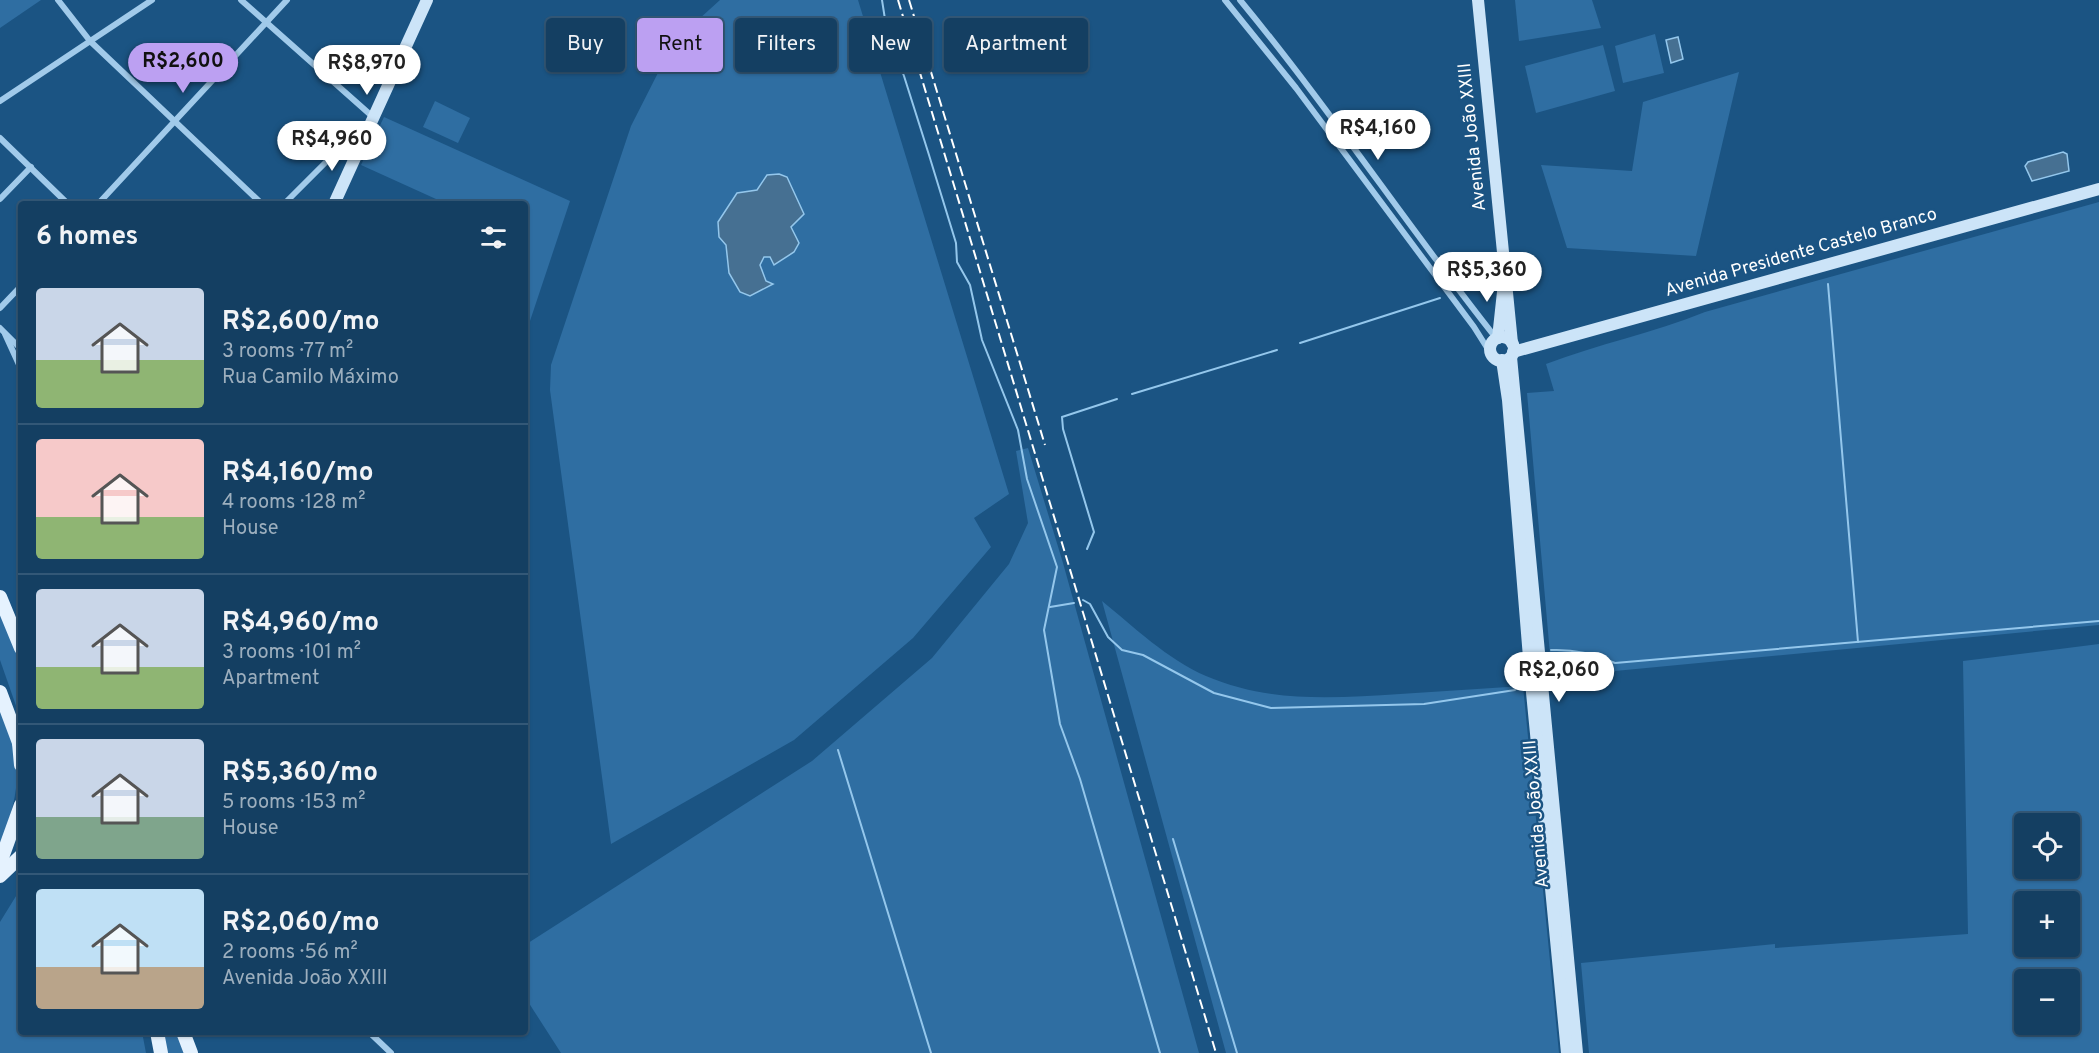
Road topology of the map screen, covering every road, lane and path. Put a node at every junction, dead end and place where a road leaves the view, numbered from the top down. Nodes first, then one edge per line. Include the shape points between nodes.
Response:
1 (58, 0) edge
2 (152, 0) edge
3 (241, 0) edge
4 (287, 0) edge
5 (427, 0) edge
6 (1225, 0) edge
7 (1240, 0) edge
8 (1478, 0) edge
9 (265, 23) junction
10 (90, 42) junction
11 (0, 101) edge
12 (174, 121) junction
13 (371, 122) junction
14 (0, 138) edge
15 (31, 167) junction
16 (2099, 189) edge
17 (0, 199) edge
18 (65, 201) edge
19 (101, 201) edge
20 (259, 201) edge
21 (287, 201) edge
22 (335, 201) edge
23 (1505, 270) junction
24 (18, 289) edge
25 (0, 308) edge
26 (2, 331) edge
27 (1497, 338) junction
28 (18, 346) edge
29 (1506, 353) junction
30 (18, 363) edge
31 (0, 597) edge
32 (18, 641) edge
33 (0, 692) edge
34 (18, 740) edge
35 (18, 813) edge
36 (18, 859) edge
37 (0, 863) edge
38 (0, 876) edge
39 (158, 1035) edge
40 (184, 1035) edge
41 (372, 1035) edge
42 (161, 1053) edge
43 (191, 1053) edge
44 (391, 1053) edge
45 (1567, 1053) edge
46 (1577, 1053) edge

1 - 10 street
2 - 10 street
3 - 9 street
4 - 9 street
5 - 13 main road
6 - 29 street via 1303,97 1474,327
7 - 27 street
8 - 23 main road, Avenida João XXIII
9 - 12 street
9 - 13 street
10 - 11 street
10 - 12 street
12 - 19 street
12 - 20 street
13 - 21 street
13 - 22 main road
14 - 15 street
15 - 17 street
15 - 18 street
16 - 29 main road, Avenida Presidente Castelo Branco
23 - 27 main road, Avenida João XXIII
23 - 29 main road, Avenida João XXIII
24 - 25 street
26 - 28 street
26 - 30 street
27 - 29 main road via 1508,338
27 - 29 main road, Avenida João XXIII via 1491,345
29 - 45 main road, Avenida João XXIII via 1530,671
29 - 46 main road, Avenida João XXIII
31 - 32 main road
33 - 34 main road
35 - 37 main road
36 - 38 main road
39 - 42 main road
40 - 43 main road
41 - 44 street

